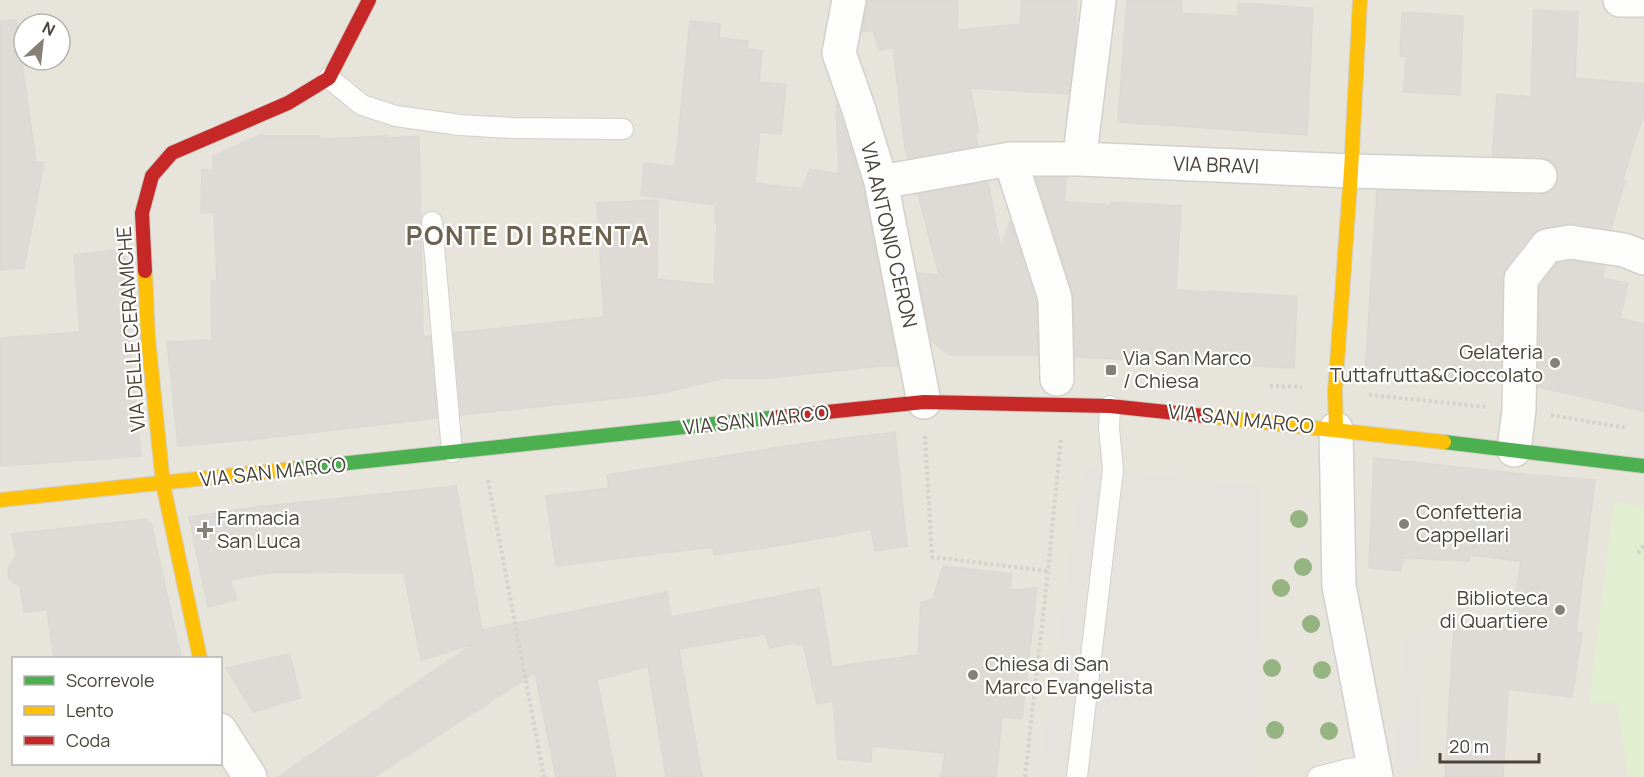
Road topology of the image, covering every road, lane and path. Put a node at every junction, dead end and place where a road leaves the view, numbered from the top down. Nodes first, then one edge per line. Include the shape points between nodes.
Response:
1 (369, 0) edge
2 (849, 0) edge
3 (1099, 0) edge
4 (1360, 0) edge
5 (1620, 0) edge
6 (1641, 0) edge
7 (329, 78) junction
8 (623, 129) dead end
9 (1010, 159) junction
10 (1081, 159) junction
11 (1351, 171) junction
12 (1540, 176) dead end
13 (881, 182) junction
14 (432, 222) dead end
15 (1644, 258) edge
16 (1057, 379) dead end
17 (1360, 394) dead end
18 (1110, 406) junction
19 (1488, 407) dead end
20 (925, 415) junction
21 (1551, 415) dead end
22 (1336, 429) junction
23 (1632, 429) dead end
24 (1061, 436) dead end
25 (1514, 450) junction
26 (452, 452) junction
27 (1644, 466) edge
28 (487, 471) dead end
29 (163, 484) junction
30 (0, 500) edge
31 (1644, 545) edge
32 (1638, 553) dead end
33 (1048, 571) junction
34 (200, 657) edge
35 (222, 733) edge
36 (1375, 772) edge
37 (250, 777) edge
38 (544, 777) edge
39 (1025, 777) edge
40 (1077, 777) edge
41 (1318, 777) edge

1 - 7 main road
2 - 13 street, VIA ANTONIO CERON via 839,53
3 - 10 street
4 - 11 main road
5 - 6 street
7 - 8 lane via 362,105 396,116 512,128
7 - 29 main road, VIA DELLE CERAMICHE via 288,103 172,153 152,176 142,213 148,337
9 - 10 street, VIA BRAVI
9 - 13 street, VIA BRAVI
9 - 16 street via 1055,298
10 - 11 street, VIA BRAVI
11 - 12 street, VIA BRAVI
11 - 22 main road via 1335,391
13 - 20 street, VIA ANTONIO CERON
14 - 26 lane
15 - 25 street via 1624,250 1570,242 1547,246 1521,279 1519,410
17 - 19 path
18 - 20 main road, VIA SAN MARCO
18 - 22 main road, VIA SAN MARCO
18 - 40 lane via 1113,469
20 - 26 main road, VIA SAN MARCO
20 - 33 path via 932,557
21 - 23 path
22 - 25 main road, VIA SAN MARCO
22 - 36 street via 1339,586
24 - 33 path
25 - 27 main road, VIA SAN MARCO
26 - 29 main road, VIA SAN MARCO
28 - 38 path
29 - 30 main road, VIA SAN MARCO
29 - 34 main road, VIA DELLE CERAMICHE
31 - 32 path
33 - 39 path
35 - 37 street
36 - 41 lane via 1348,769

